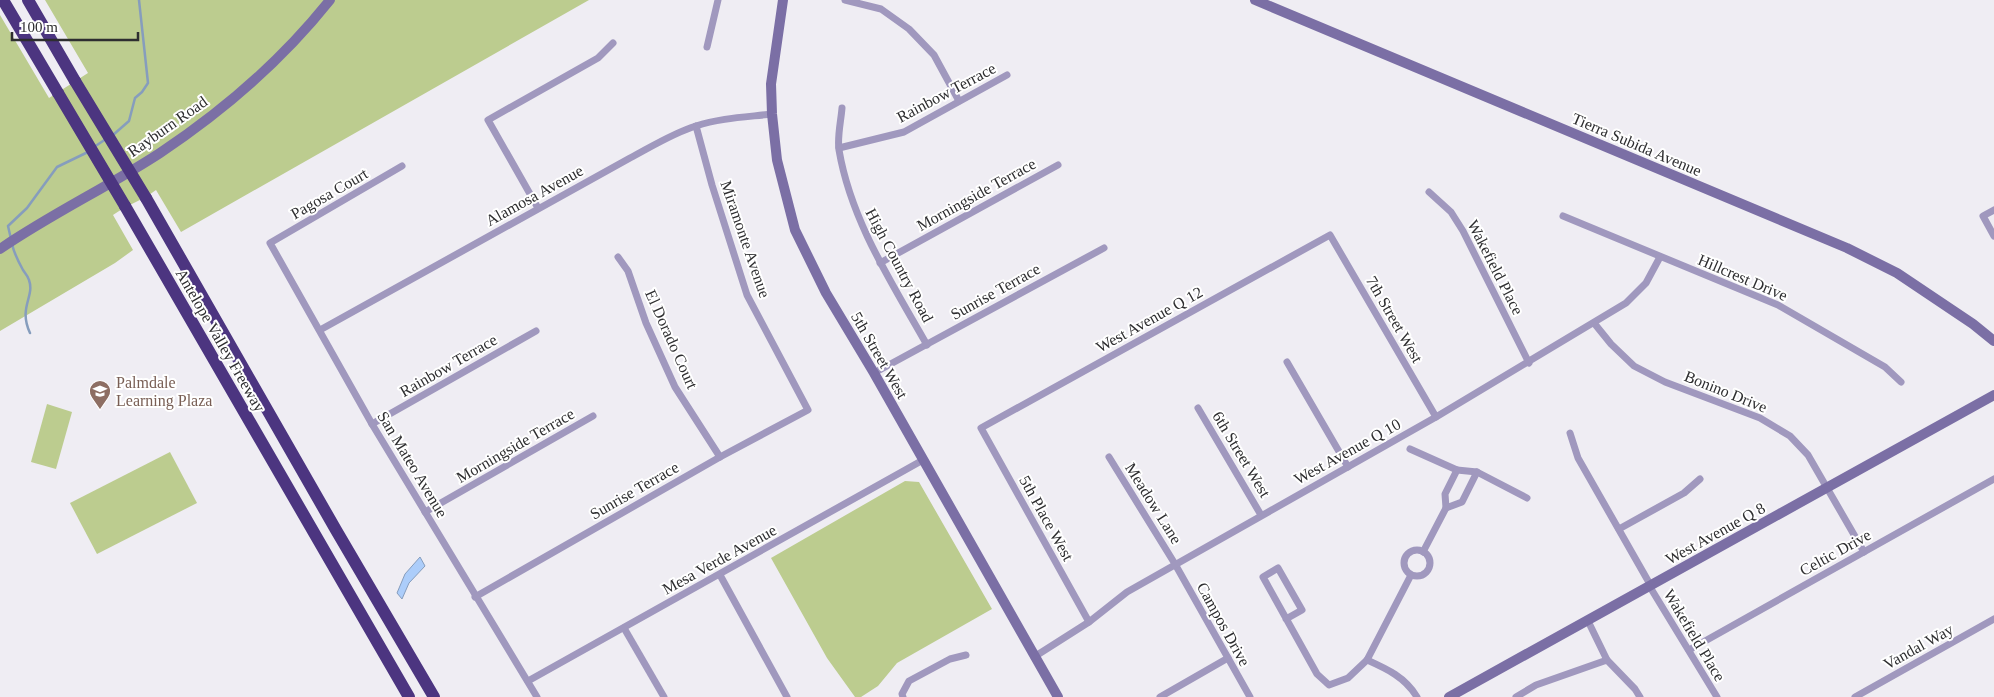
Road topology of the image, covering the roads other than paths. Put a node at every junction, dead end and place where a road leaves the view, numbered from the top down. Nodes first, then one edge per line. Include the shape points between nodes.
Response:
1 (3, 0) edge
2 (28, 0) edge
3 (330, 0) edge
4 (718, 0) edge
5 (783, 0) edge
6 (849, 0) edge
7 (1255, 0) edge
8 (613, 43) dead end
9 (707, 47) dead end
10 (1007, 75) dead end
11 (959, 101) junction
12 (842, 108) dead end
13 (772, 114) junction
14 (696, 126) junction
15 (839, 148) junction
16 (1058, 165) dead end
17 (402, 166) dead end
18 (1429, 192) dead end
19 (538, 208) junction
20 (1994, 210) edge
21 (1563, 216) dead end
22 (1330, 235) joint
23 (1994, 236) edge
24 (270, 243) joint
25 (1104, 248) dead end
26 (0, 249) edge
27 (618, 257) dead end
28 (1660, 257) junction
29 (880, 263) junction
30 (1594, 323) junction
31 (320, 330) junction
32 (536, 331) dead end
33 (1994, 341) edge
34 (927, 344) junction
35 (1287, 362) dead end
36 (1529, 363) junction
37 (874, 373) junction
38 (1901, 382) dead end
39 (1994, 395) edge
40 (1198, 408) dead end
41 (808, 410) joint
42 (592, 416) dead end
43 (1436, 418) junction
44 (372, 424) junction
45 (981, 428) joint
46 (1570, 433) dead end
47 (1410, 449) dead end
48 (720, 457) junction
49 (1109, 457) dead end
50 (923, 460) junction
51 (1348, 467) junction
52 (1457, 470) junction
53 (1477, 472) junction
54 (1700, 479) dead end
55 (1994, 479) edge
56 (1826, 488) junction
57 (1527, 498) dead end
58 (1446, 508) junction
59 (425, 512) junction
60 (1261, 515) junction
61 (1619, 529) junction
62 (1423, 552) junction
63 (1864, 552) junction
64 (1175, 564) junction
65 (720, 575) junction
66 (1411, 575) junction
67 (1650, 586) junction
68 (475, 597) junction
69 (1286, 619) junction
70 (1994, 619) edge
71 (1588, 621) junction
72 (1089, 622) junction
73 (624, 628) junction
74 (1689, 650) junction
75 (966, 655) dead end
76 (1034, 656) junction
77 (1228, 658) junction
78 (1367, 660) junction
79 (1607, 660) junction
80 (528, 681) junction
81 (902, 696) edge
82 (409, 697) edge
83 (434, 697) edge
84 (537, 697) edge
85 (664, 697) edge
86 (787, 697) edge
87 (1058, 697) edge
88 (1160, 697) edge
89 (1250, 697) edge
90 (1417, 697) edge
91 (1449, 697) edge
92 (1516, 697) edge
93 (1640, 697) edge
94 (1717, 697) edge
95 (1855, 697) edge

1 - 82 highway, Antelope Valley Freeway, bridge
2 - 83 highway, Antelope Valley Freeway, bridge
3 - 26 street, Rayburn Road via 267,68 194,129 159,154
4 - 9 street
5 - 13 street, 5th Street West via 774,52
6 - 11 street via 881,9 909,29 934,55
7 - 33 street, Tierra Subida Avenue via 1847,248 1897,273
8 - 19 street via 598,58 488,120
10 - 11 street, Rainbow Terrace
11 - 15 street, Rainbow Terrace via 904,132
12 - 15 street, High Country Road
13 - 14 street, Alamosa Avenue
13 - 37 street, 5th Street West via 777,160 795,230 826,293
14 - 19 street, Alamosa Avenue via 675,134
14 - 41 street, Miramonte Avenue via 747,295
15 - 29 street, High Country Road via 854,205
16 - 29 street, Morningside Terrace
17 - 24 street, Pagosa Court
18 - 36 street, Wakefield Place via 1451,212 1463,231
19 - 31 street, Alamosa Avenue
20 - 23 street via 1983,216
21 - 28 street, Hillcrest Drive
22 - 43 street, 7th Street West
22 - 45 street, West Avenue Q 12
24 - 31 street, San Mateo Avenue
25 - 34 street, Sunrise Terrace
27 - 48 street, El Dorado Court via 628,271 646,323 675,387
28 - 30 street, West Avenue Q 10 via 1646,283 1626,303
28 - 38 street, Hillcrest Drive via 1778,305 1885,367
29 - 34 street, High Country Road
30 - 36 street, West Avenue Q 10
30 - 56 street, Bonino Drive via 1634,366 1664,382 1760,418 1790,436 1808,455
31 - 44 street, San Mateo Avenue
32 - 44 street, Rainbow Terrace
34 - 37 street, Sunrise Terrace
35 - 51 street
36 - 43 street, West Avenue Q 10
37 - 50 street, 5th Street West
39 - 56 street, West Avenue Q 8
40 - 60 street, 6th Street West
41 - 48 street, Sunrise Terrace
42 - 59 street, Morningside Terrace
43 - 51 street, West Avenue Q 10
44 - 59 street, San Mateo Avenue
45 - 72 street, 5th Place West
46 - 61 street, Wakefield Place via 1578,458
47 - 52 street
48 - 68 street, Sunrise Terrace
49 - 64 street, Meadow Lane
50 - 65 street, Mesa Verde Avenue
50 - 76 street, 5th Street West
51 - 60 street, West Avenue Q 10
52 - 53 street
52 - 58 street via 1445,494
53 - 57 street
53 - 58 street via 1462,502
54 - 61 street via 1684,493
55 - 63 street, Celtic Drive
56 - 63 street, Bonino Drive
56 - 67 street, West Avenue Q 8
58 - 62 street
59 - 68 street, San Mateo Avenue
60 - 64 street, West Avenue Q 10
61 - 67 street, Wakefield Place
62 - 66 street via 1415,550 1405,558 1406,569
62 - 66 street via 1429,557 1430,568 1420,576
63 - 74 street, Celtic Drive
64 - 72 street, West Avenue Q 10 via 1127,592
64 - 77 street, Campos Drive
65 - 73 street, Mesa Verde Avenue
65 - 86 street
66 - 78 street
67 - 71 street, West Avenue Q 8
67 - 74 street, Wakefield Place
68 - 80 street, San Mateo Avenue
69 - 69 street via 1262,577 1278,568 1302,610
69 - 78 street via 1317,674 1329,685 1348,678
70 - 95 street, Vandal Way
71 - 79 street
71 - 91 street, West Avenue Q 8
72 - 76 street, West Avenue Q 10
73 - 80 street, Mesa Verde Avenue
73 - 85 street
74 - 94 street, Wakefield Place
75 - 81 street via 950,659 909,681
76 - 87 street, 5th Street West
77 - 88 street
77 - 89 street, Campos Drive
78 - 90 street via 1401,678
79 - 92 street via 1536,685
79 - 93 street
80 - 84 street, San Mateo Avenue

